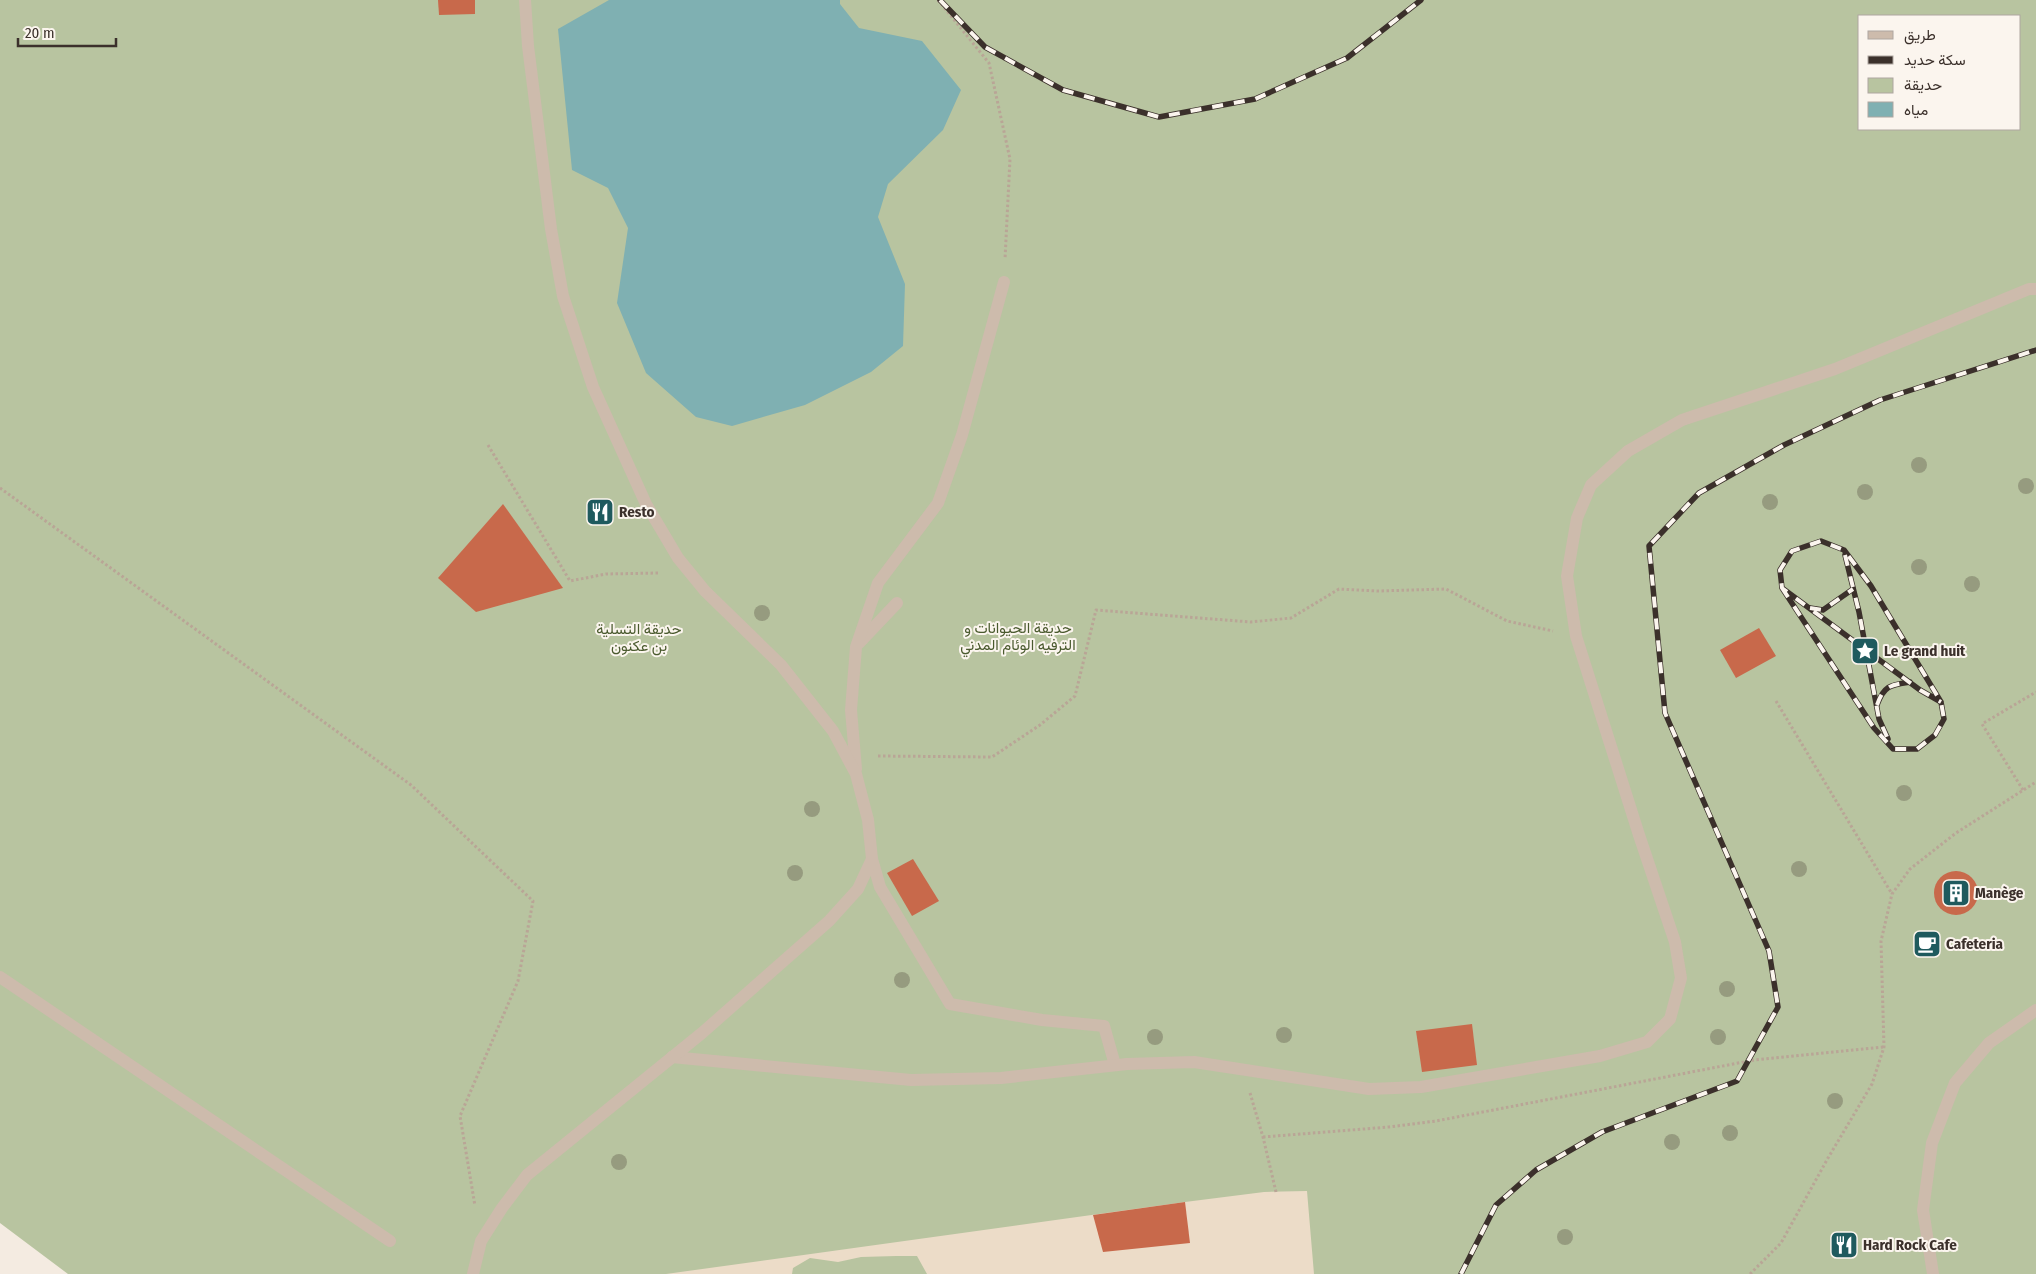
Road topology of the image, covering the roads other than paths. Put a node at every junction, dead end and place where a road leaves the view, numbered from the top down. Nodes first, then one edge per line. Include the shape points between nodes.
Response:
1 (525, 0) edge
2 (1004, 282) road end
3 (2036, 289) edge
4 (897, 603) dead end
5 (856, 647) junction
6 (856, 774) junction
7 (872, 859) junction
8 (0, 977) edge
9 (2036, 1010) edge
10 (672, 1057) junction
11 (1114, 1065) junction
12 (390, 1241) dead end
13 (473, 1274) edge
14 (1933, 1274) edge

1 - 6 lane via 549,219 563,296 593,387 646,504 678,558 705,591 782,665 833,730
2 - 5 lane via 962,435 938,503 878,583
3 - 11 lane via 1835,370 1682,420 1628,451 1591,485 1577,518 1568,576 1576,636 1675,942 1680,978 1670,1019 1647,1042 1600,1056 1421,1087 1369,1089 1194,1062
4 - 5 lane
5 - 6 lane via 851,710
6 - 7 lane via 868,820
7 - 10 lane via 858,889 829,920
7 - 11 lane via 880,887 950,1004 1042,1020 1104,1026
8 - 12 lane
9 - 14 lane via 1989,1043 1955,1083 1932,1143 1923,1210
10 - 11 lane via 911,1080 1001,1078
10 - 13 lane via 528,1175 481,1241

